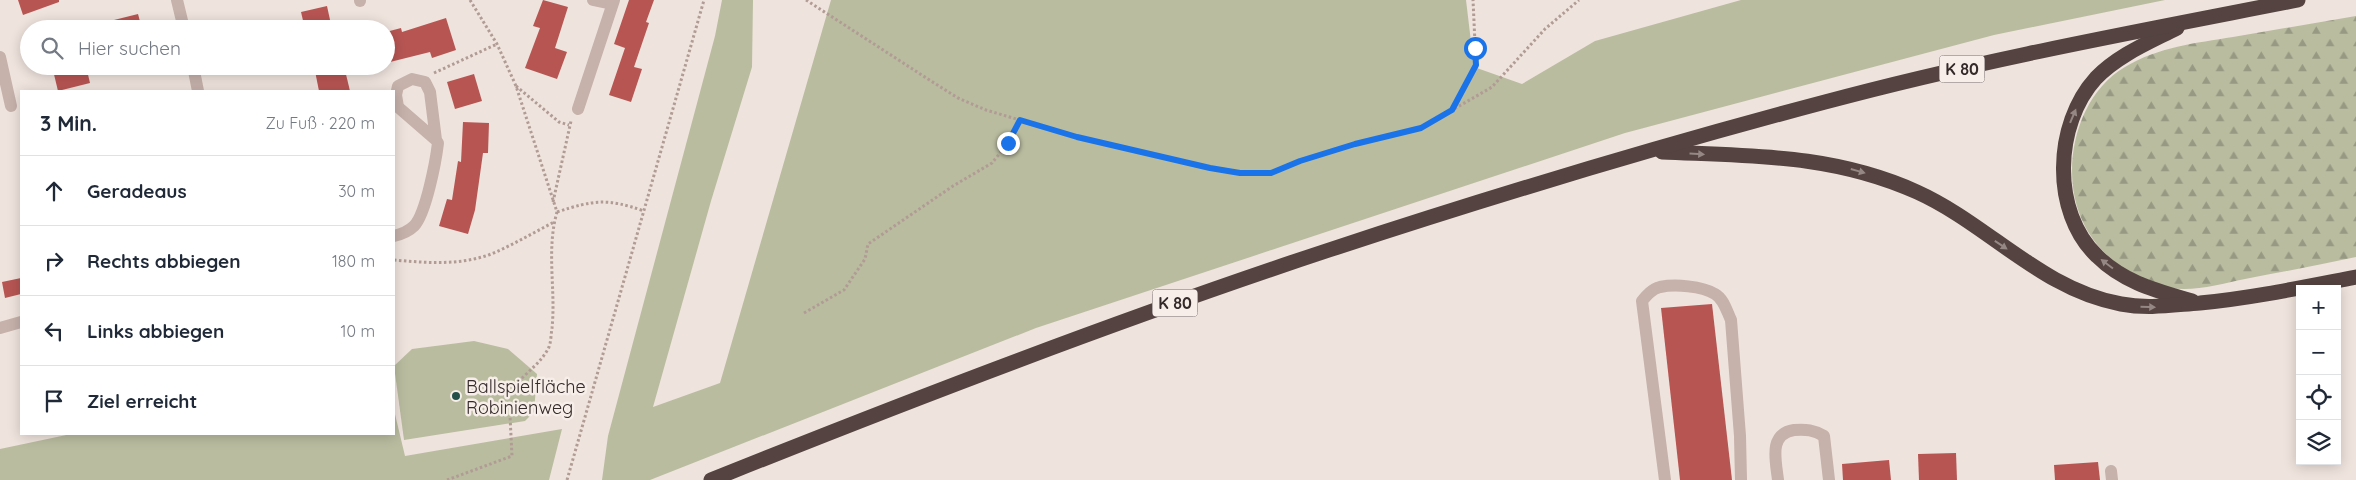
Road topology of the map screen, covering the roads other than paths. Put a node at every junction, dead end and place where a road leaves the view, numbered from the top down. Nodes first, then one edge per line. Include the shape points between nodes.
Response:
1 (177, 0) edge
2 (593, 0) edge
3 (2258, 0) edge
4 (2298, 0) edge
5 (613, 2) edge
6 (2241, 10) junction
7 (182, 20) edge
8 (2190, 20) junction
9 (0, 57) edge
10 (194, 75) edge
11 (198, 90) edge
12 (11, 106) dead end
13 (578, 109) road end
14 (436, 140) junction
15 (1648, 152) junction
16 (395, 236) edge
17 (2356, 277) edge
18 (2199, 303) junction
19 (20, 322) edge
20 (0, 328) edge
21 (711, 480) edge
22 (1665, 480) edge
23 (1741, 480) edge
24 (1778, 480) edge
25 (1829, 480) edge

1 - 7 street
2 - 5 street
3 - 6 highway
4 - 6 highway, K 80
5 - 13 street
6 - 8 highway, K 80
8 - 15 highway, K 80 via 1902,82
18 -> 8 highway via 2132,282 2096,256 2074,218 2066,194 2062,158 2076,108 2097,78 2118,60
9 - 12 street
10 - 11 street
14 - 14 street via 398,106 398,86 412,79 425,82 430,92
14 - 16 street via 434,173 416,224
15 -> 18 highway via 1772,156 1840,166 1918,192 1956,213 2055,281 2089,295 2147,308
15 - 21 highway, K 80 via 1338,247 1212,290 1024,358
17 - 18 highway
19 - 20 street
22 - 23 street via 1642,301 1648,293 1660,287 1682,286 1716,294 1731,320
24 - 25 street via 1777,440 1784,432 1800,430 1814,430 1824,436

